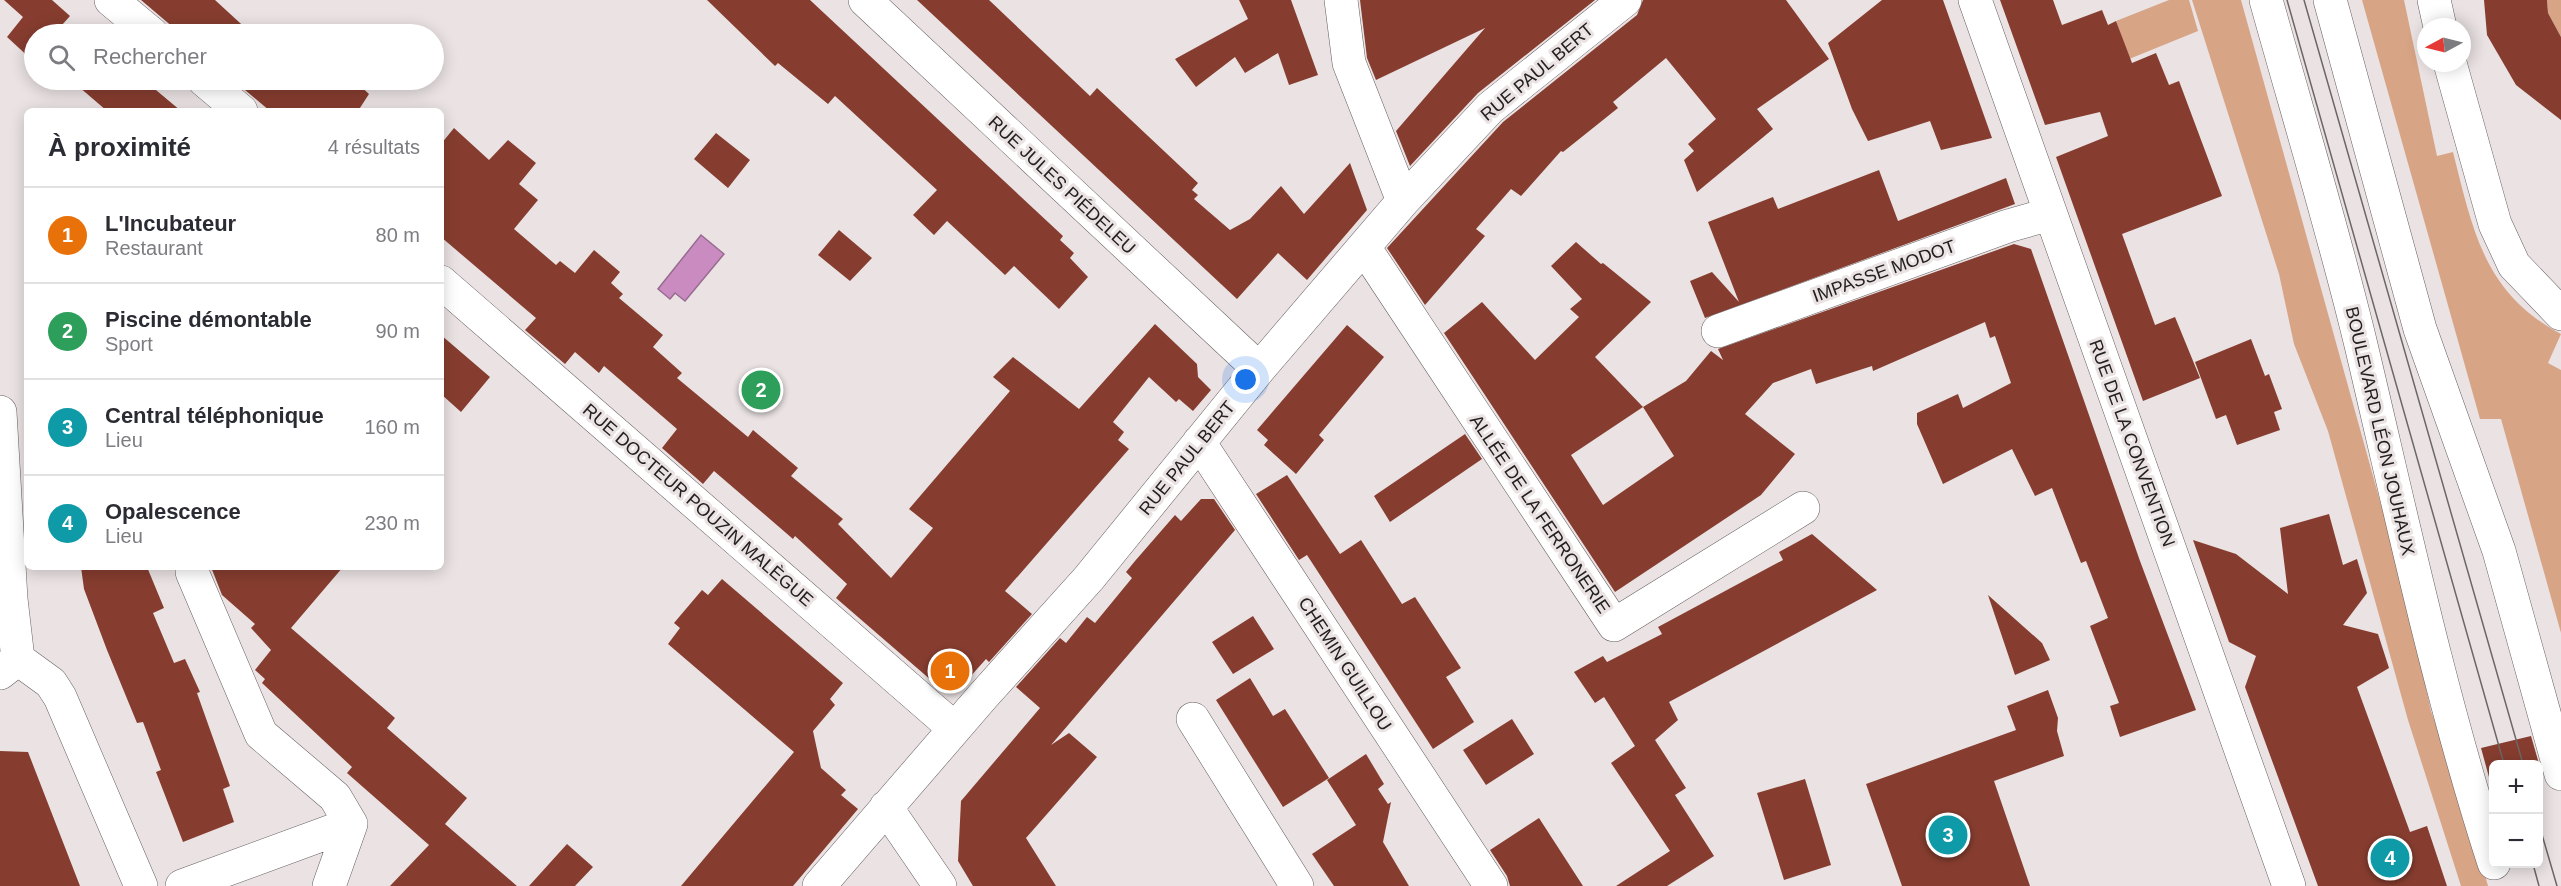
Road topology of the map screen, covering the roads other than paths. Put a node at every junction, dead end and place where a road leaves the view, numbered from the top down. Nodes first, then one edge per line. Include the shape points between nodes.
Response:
1 (111, 0) edge
2 (865, 0) edge
3 (1341, 0) edge
4 (1625, 0) edge
5 (1975, 0) edge
6 (2266, 0) edge
7 (2330, 0) edge
8 (2434, 0) edge
9 (2438, 18) edge
10 (140, 24) edge
11 (2453, 72) edge
12 (216, 90) edge
13 (237, 108) edge
14 (1403, 201) junction
15 (2050, 214) junction
16 (1364, 247) junction
17 (444, 285) edge
18 (2561, 314) edge
19 (1718, 332) dead end
20 (1259, 369) junction
21 (0, 412) edge
22 (1199, 442) junction
23 (1, 453) edge
24 (1803, 508) dead end
25 (192, 570) edge
26 (9, 666) edge
27 (1193, 719) dead end
28 (954, 728) junction
29 (2561, 774) edge
30 (886, 807) junction
31 (351, 825) junction
32 (2489, 845) edge
33 (2496, 868) edge
34 (141, 886) edge
35 (182, 886) edge
36 (329, 886) edge
37 (819, 886) edge
38 (940, 886) edge
39 (1297, 886) edge
40 (1491, 886) edge
41 (2289, 886) edge
42 (2501, 886) edge

1 - 10 street
2 - 20 street, RUE JULES PIÉDELEU
3 - 14 street via 1349,63
4 - 14 street, RUE PAUL BERT via 1490,108
5 - 15 street, RUE DE LA CONVENTION
6 - 32 street, BOULEVARD LÉON JOUHAUX via 2341,269 2419,594
7 - 29 street via 2420,329 2499,551
8 - 9 street
11 - 18 street via 2495,224 2514,265
12 - 13 street
14 - 16 street, RUE PAUL BERT
15 - 19 street, IMPASSE MODOT
15 - 41 street, RUE DE LA CONVENTION
16 - 20 street, RUE PAUL BERT
16 - 24 street, ALLÉE DE LA FERRONERIE via 1614,625
17 - 28 street, RUE DOCTEUR POUZIN MALÈGUE
20 - 22 street, RUE PAUL BERT
21 - 23 street
22 - 28 street, RUE PAUL BERT via 1089,578
22 - 40 street, CHEMIN GUILLOU
23 - 26 street via 11,599
25 - 31 street via 261,734 335,797
26 - 34 street via 51,683 60,697
27 - 39 street
28 - 30 street, RUE PAUL BERT
30 - 37 street, RUE PAUL BERT
30 - 38 street
31 - 35 street
31 - 36 street
33 - 42 street, BOULEVARD LÉON JOUHAUX

